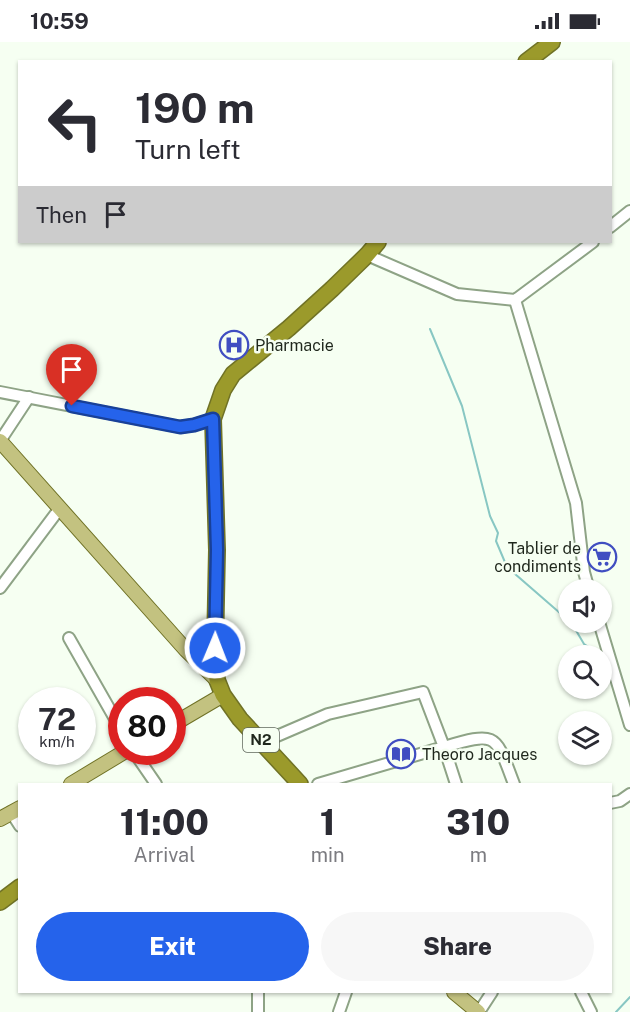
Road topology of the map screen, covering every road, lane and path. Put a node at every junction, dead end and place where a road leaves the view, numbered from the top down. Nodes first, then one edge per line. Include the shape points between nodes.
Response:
1 (552, 42) edge
2 (529, 60) edge
3 (630, 211) edge
4 (612, 225) edge
5 (377, 243) edge
6 (592, 243) edge
7 (367, 255) junction
8 (515, 300) junction
9 (0, 392) edge
10 (29, 397) junction
11 (213, 419) junction
12 (0, 441) edge
13 (60, 508) junction
14 (586, 579) edge
15 (0, 588) edge
16 (602, 633) edge
17 (69, 638) dead end
18 (217, 680) junction
19 (223, 695) junction
20 (108, 706) edge
21 (186, 717) edge
22 (630, 725) edge
23 (263, 742) junction
24 (444, 747) junction
25 (108, 761) edge
26 (143, 765) edge
27 (72, 783) edge
28 (155, 783) edge
29 (299, 783) edge
30 (321, 783) edge
31 (456, 783) edge
32 (514, 783) edge
33 (630, 794) edge
34 (612, 803) edge
35 (18, 888) edge
36 (0, 902) edge
37 (258, 993) edge
38 (346, 993) edge
39 (455, 993) edge
40 (491, 993) edge
41 (582, 993) edge
42 (258, 1012) edge
43 (339, 1012) edge
44 (478, 1012) edge
45 (591, 1012) edge

1 - 2 highway
3 - 4 street
5 - 7 highway, N2
6 - 8 street
7 - 8 street via 457,294
7 - 11 highway, N2 via 233,374
8 - 14 street via 576,504
9 - 10 street
10 - 11 street via 180,427
10 - 12 street
11 - 18 highway, N2
12 - 13 main road
13 - 15 street
13 - 18 main road
16 - 22 street
17 - 20 street
18 - 19 highway, N2
19 - 21 main road
19 - 23 highway, N2
23 - 24 street via 328,714 423,692
23 - 29 highway, N2
24 - 30 street
24 - 31 street
24 - 32 street via 478,737 491,740 500,748
25 - 27 main road
26 - 28 street
33 - 34 street
35 - 36 highway
37 - 42 street
38 - 43 street
39 - 44 main road
40 - 44 street
41 - 45 street

